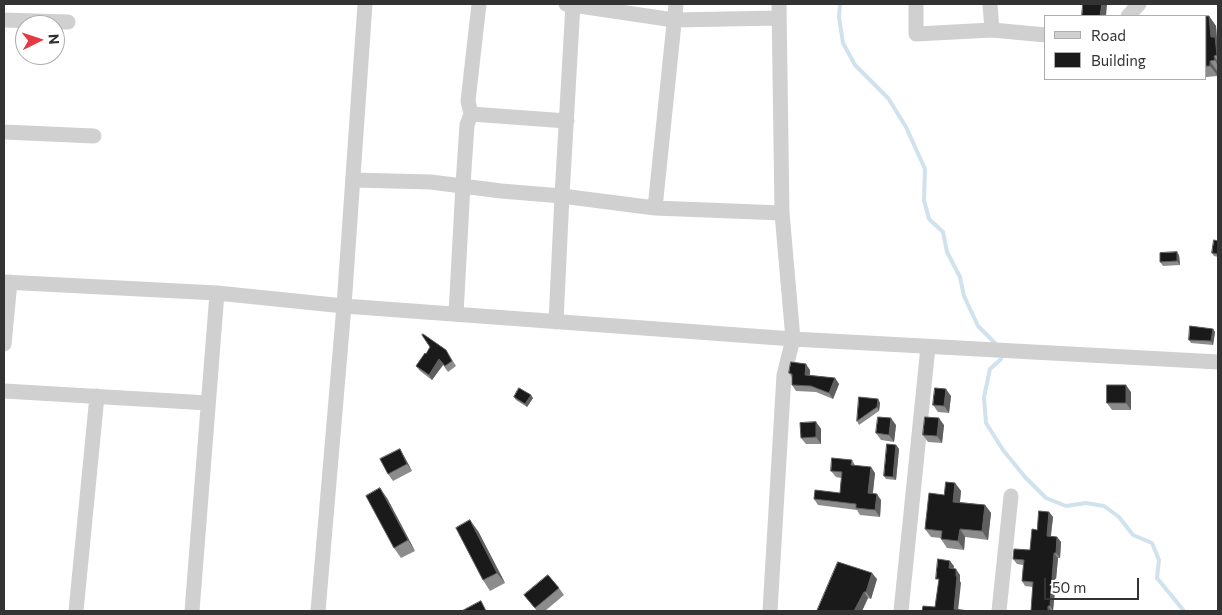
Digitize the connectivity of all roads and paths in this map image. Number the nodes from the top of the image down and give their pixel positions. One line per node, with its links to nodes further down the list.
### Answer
1 (365, 4): 20 (street)
2 (479, 4): 16 (street)
3 (566, 4): 4 (street)
4 (573, 4): 12 (street); 17 (street)
5 (676, 4): 12 (street)
6 (916, 4): 14 (street)
7 (990, 4): 14 (street)
8 (1139, 4): 10 (street)
9 (779, 11): 12 (street); 24 (street)
10 (1129, 15)
11 (4, 20): 13 (street)
12 (674, 20): 23 (street)
13 (68, 22)
14 (992, 30): 15 (street)
15 (1044, 35)
16 (471, 114): 17 (street); 21 (street)
17 (567, 121): 22 (street)
18 (4, 132): 19 (street)
19 (94, 136)
20 (353, 180): 21 (street); 27 (street)
21 (463, 185): 22 (street); 28 (street)
22 (562, 196): 23 (street); 29 (street)
23 (655, 208): 24 (street)
24 (782, 213): 30 (street)
25 (7, 282): 26 (street); 31 (street)
26 (217, 293): 27 (street); 36 (street)
27 (344, 306): 28 (street); 40 (street)
28 (456, 314): 29 (street)
29 (556, 322): 30 (street)
30 (792, 339): 32 (street); 41 (street)
31 (4, 344)
32 (928, 346): 33 (street); 42 (street)
33 (1218, 362)
34 (4, 391): 35 (street)
35 (97, 396): 36 (street); 38 (street)
36 (208, 403): 39 (street)
37 (1010, 496): 43 (street)
38 (76, 611)
39 (192, 611)
40 (318, 611)
41 (770, 611)
42 (901, 611)
43 (999, 611)

